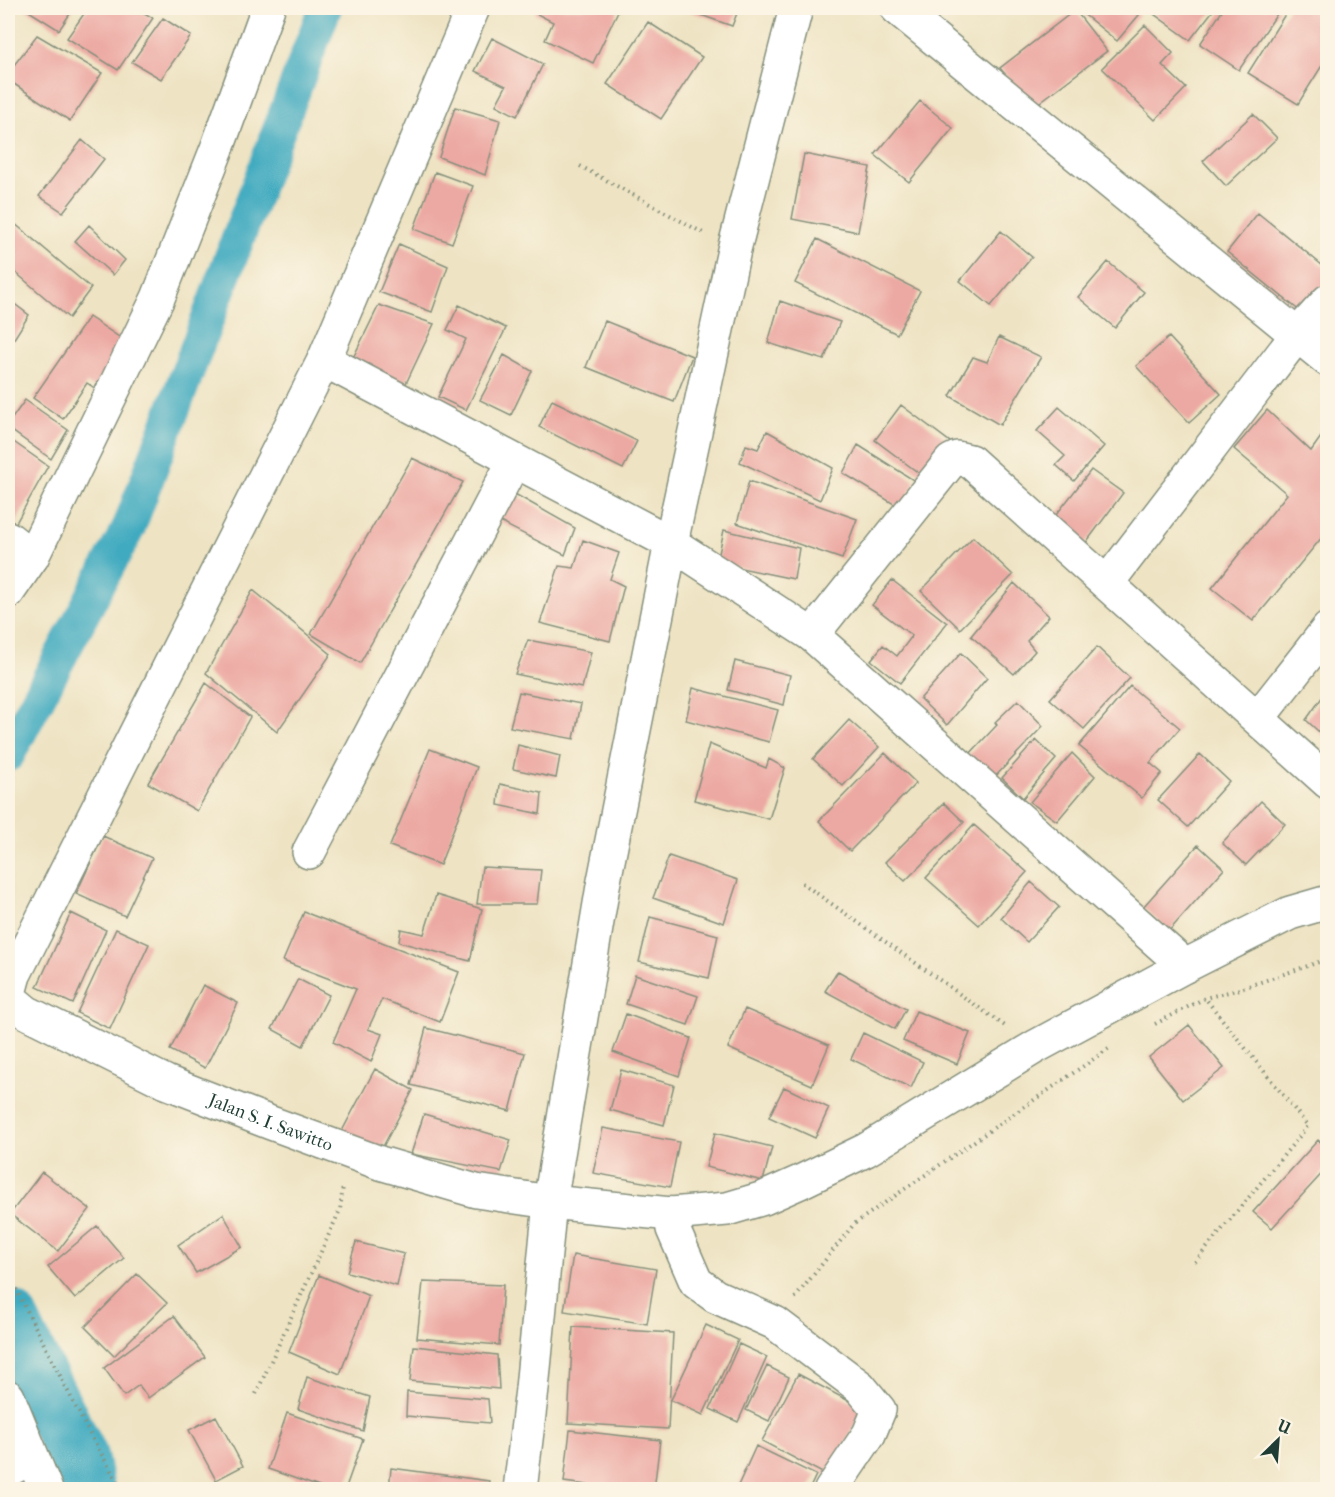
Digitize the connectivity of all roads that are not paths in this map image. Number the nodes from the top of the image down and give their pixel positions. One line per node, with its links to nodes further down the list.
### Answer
1 (268, 8): 11 (street)
2 (473, 8): 7 (street)
3 (796, 8): 10 (street)
4 (897, 8): 6 (street)
5 (1328, 301): 6 (street)
6 (1297, 335): 8 (street); 12 (street)
7 (324, 360): 9 (street); 21 (street)
8 (1328, 360)
9 (514, 461): 10 (street); 18 (street)
10 (671, 543): 15 (street); 22 (street)
11 (20, 547): 13 (street)
12 (1107, 583): 15 (street); 16 (street)
13 (8, 592)
14 (1328, 629): 16 (street)
15 (812, 635): 20 (street)
16 (1258, 718): 17 (street)
17 (1328, 782)
18 (309, 852)
19 (1328, 902): 20 (street, Jalan S. I. Sawitto)
20 (1185, 966): 23 (street, Jalan S. I. Sawitto)
21 (8, 997): 22 (street, Jalan S. I. Sawitto)
22 (550, 1202): 23 (street, Jalan S. I. Sawitto); 27 (street)
23 (676, 1232): 28 (street)
24 (8, 1397): 25 (street)
25 (20, 1463): 26 (street)
26 (46, 1490)
27 (520, 1490)
28 (831, 1490)

